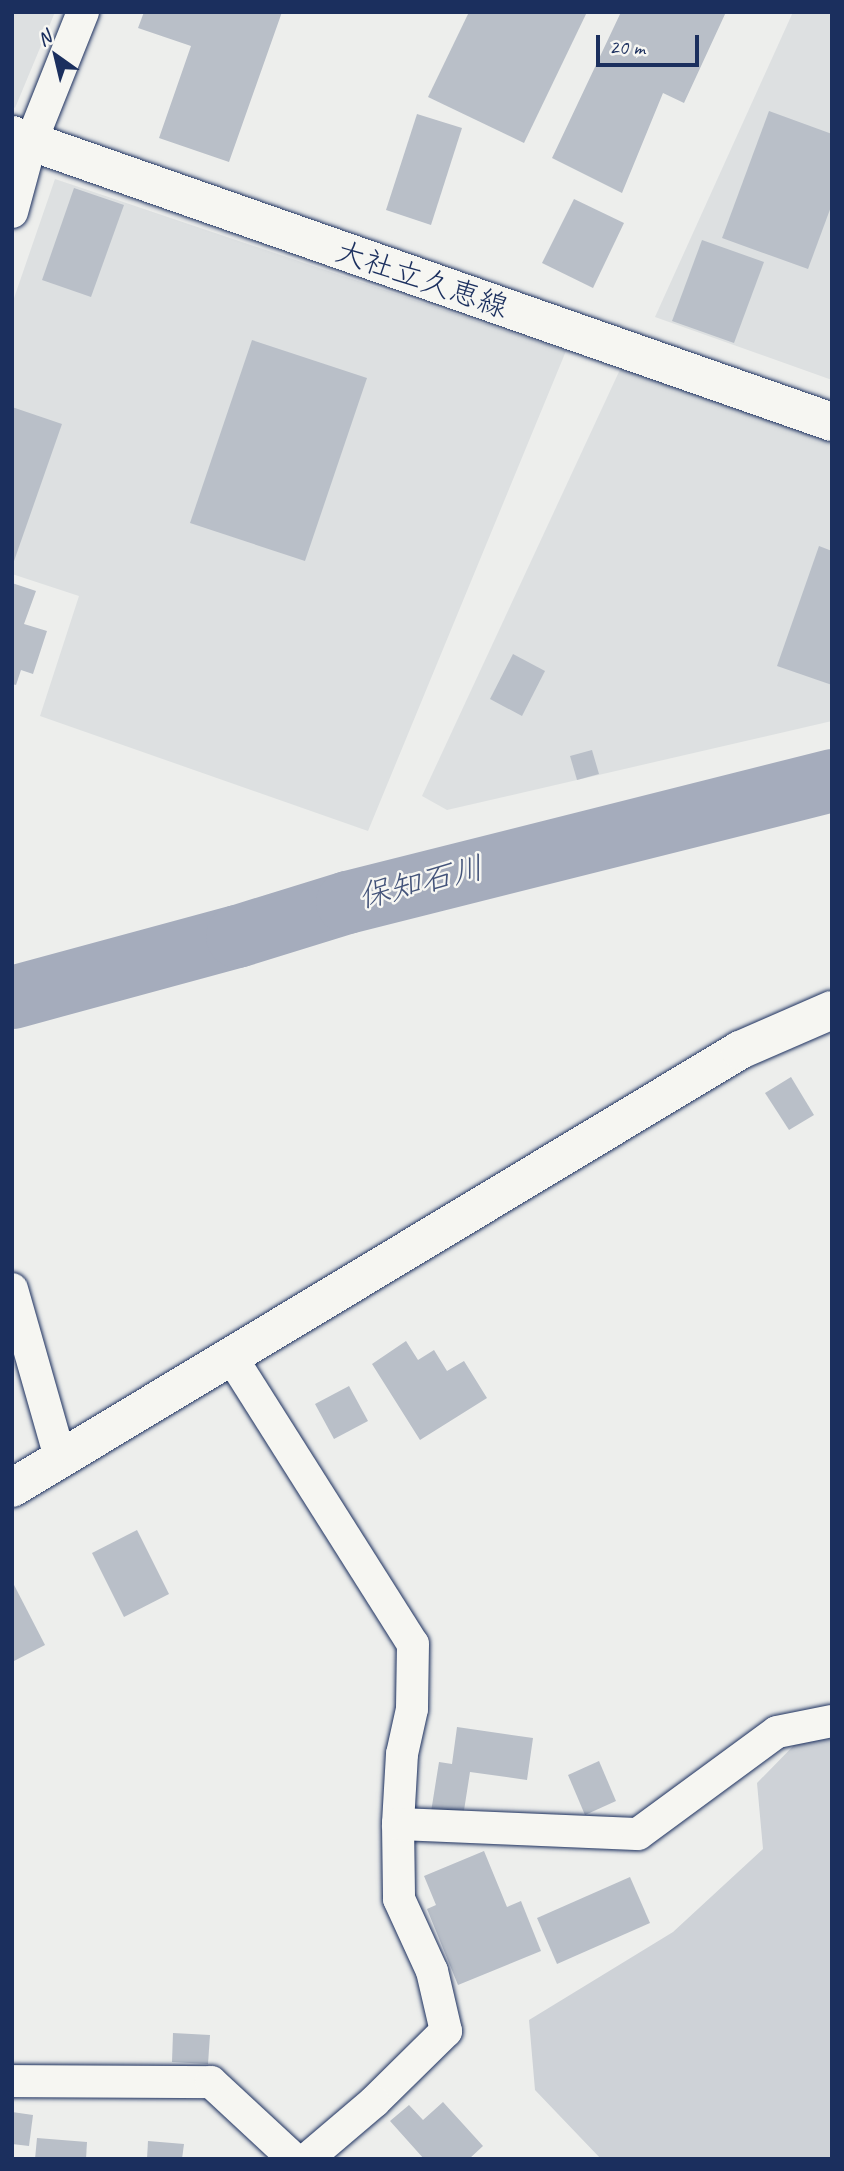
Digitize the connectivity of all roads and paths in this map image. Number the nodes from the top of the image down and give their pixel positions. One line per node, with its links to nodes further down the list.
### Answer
1 (83, 12): 2 (street)
2 (22, 138): 3 (street); 4 (street, 大社立久恵線)
3 (12, 212)
4 (832, 422)
5 (832, 1010): 7 (street)
6 (12, 1289): 8 (street)
7 (232, 1358): 8 (street); 11 (street)
8 (60, 1458): 9 (street)
9 (12, 1488)
10 (832, 1721): 11 (street)
11 (398, 1824): 14 (street)
12 (12, 2081): 13 (street)
13 (294, 2159)
14 (307, 2159)

